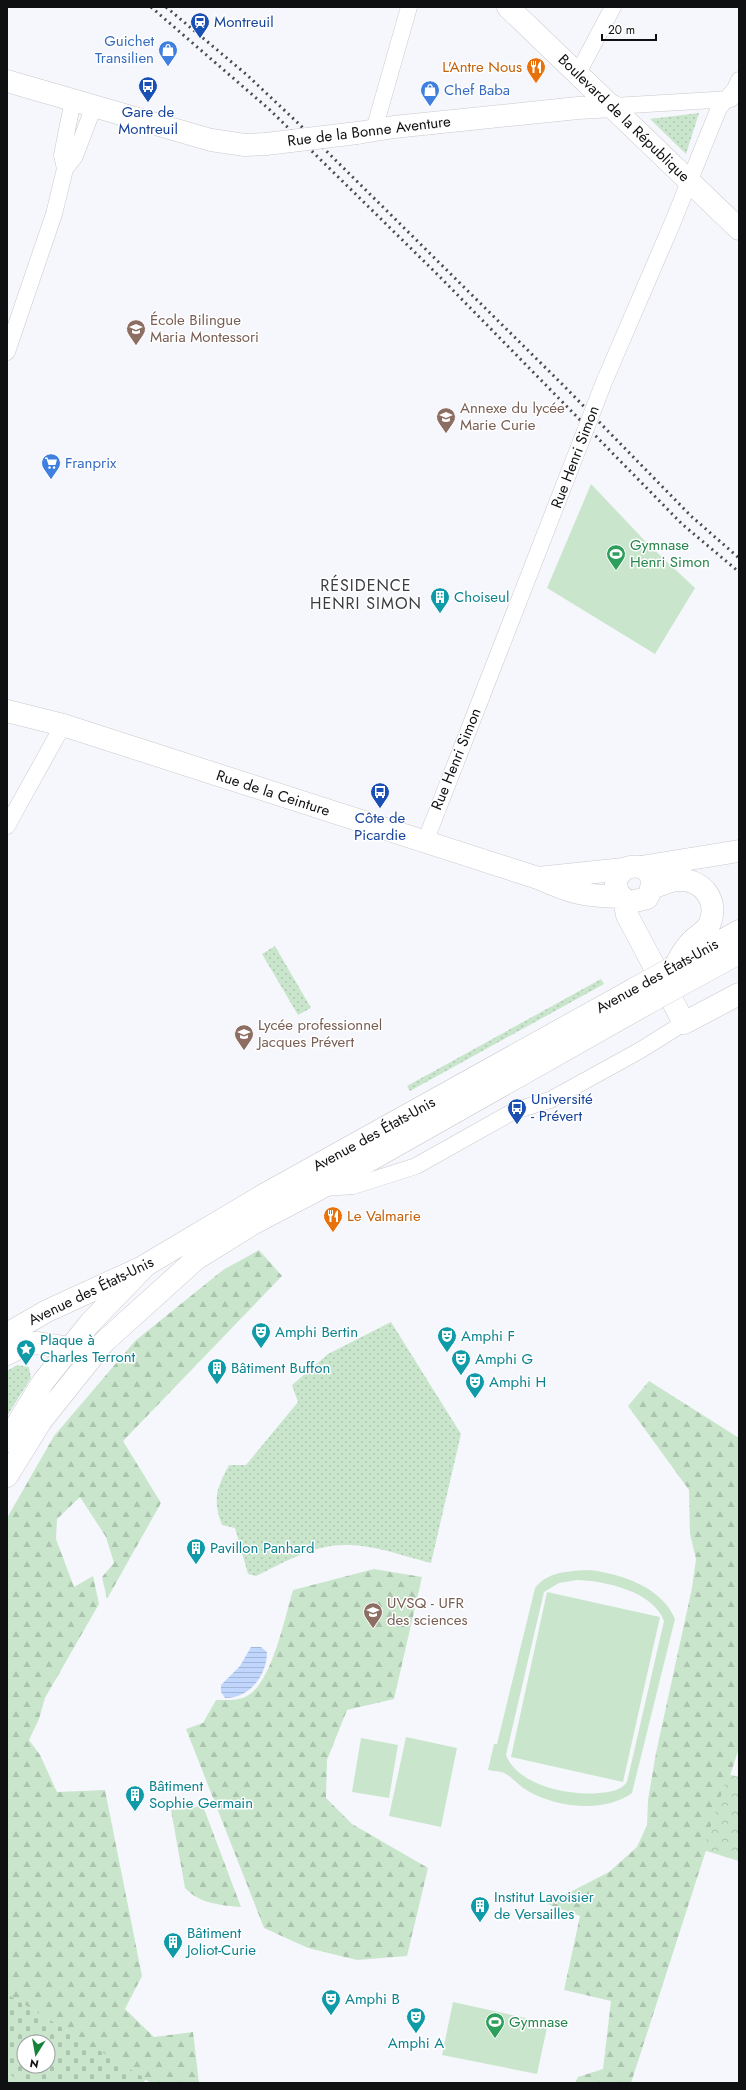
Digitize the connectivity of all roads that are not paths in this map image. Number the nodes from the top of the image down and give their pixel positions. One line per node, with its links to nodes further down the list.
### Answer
1 (409, 7): 11 (street)
2 (508, 7): 4 (main road, Boulevard de la République)
3 (613, 7): 4 (street)
4 (578, 73): 10 (main road, Boulevard de la République)
5 (739, 80): 7 (street, Rue Henri Simon)
6 (7, 81): 8 (main road, Rue de la Bonne Aventure)
7 (732, 99): 10 (street, Rue de la Bonne Aventure); 13 (street, Rue Henri Simon)
8 (73, 100): 9 (main road, Rue de la Bonne Aventure); 12 (street)
9 (94, 106): 11 (main road, Rue de la Bonne Aventure, bridge); 12 (street)
10 (612, 106): 11 (main road, Rue de la Bonne Aventure); 13 (main road, Boulevard de la République)
11 (365, 132)
12 (65, 169): 15 (street)
13 (689, 182): 14 (main road, Boulevard de la République); 19 (street, Rue Henri Simon, bridge)
14 (739, 229)
15 (7, 352)
16 (7, 711): 17 (main road, Rue de la Ceinture)
17 (63, 725): 18 (street); 19 (main road, Rue de la Ceinture)
18 (7, 826)
19 (425, 842): 22 (main road, Rue de la Ceinture)
20 (739, 851): 21 (main road, Rue de la Ceinture)
21 (632, 868): 22 (main road, Rue de la Ceinture); 23 (main road); 24 (main road)
22 (538, 878): 24 (main road, Rue de la Ceinture)
23 (650, 893): 24 (main road, Rue de la Ceinture); 26 (main road); 28 (main road, Rue de la Ceinture)
24 (622, 898): 26 (main road)
25 (739, 930): 28 (main road, Avenue des États-Unis)
26 (644, 946): 31 (main road)
27 (739, 953): 28 (main road, Avenue des États-Unis)
28 (679, 975): 30 (main road, Avenue des États-Unis, bridge)
29 (739, 994): 31 (main road, Avenue des États-Unis)
30 (641, 996): 32 (main road, Avenue des États-Unis); 33 (main road, Avenue des États-Unis)
31 (684, 1023): 32 (street, Avenue des États-Unis)
32 (319, 1189): 35 (main road, Avenue des États-Unis)
33 (146, 1265): 34 (main road, Avenue des États-Unis); 36 (main road)
34 (7, 1334)
35 (104, 1342): 36 (main road, Avenue des États-Unis); 39 (main road)
36 (70, 1348): 37 (main road, Avenue des États-Unis); 38 (main road)
37 (7, 1354)
38 (7, 1441)
39 (7, 1476)

